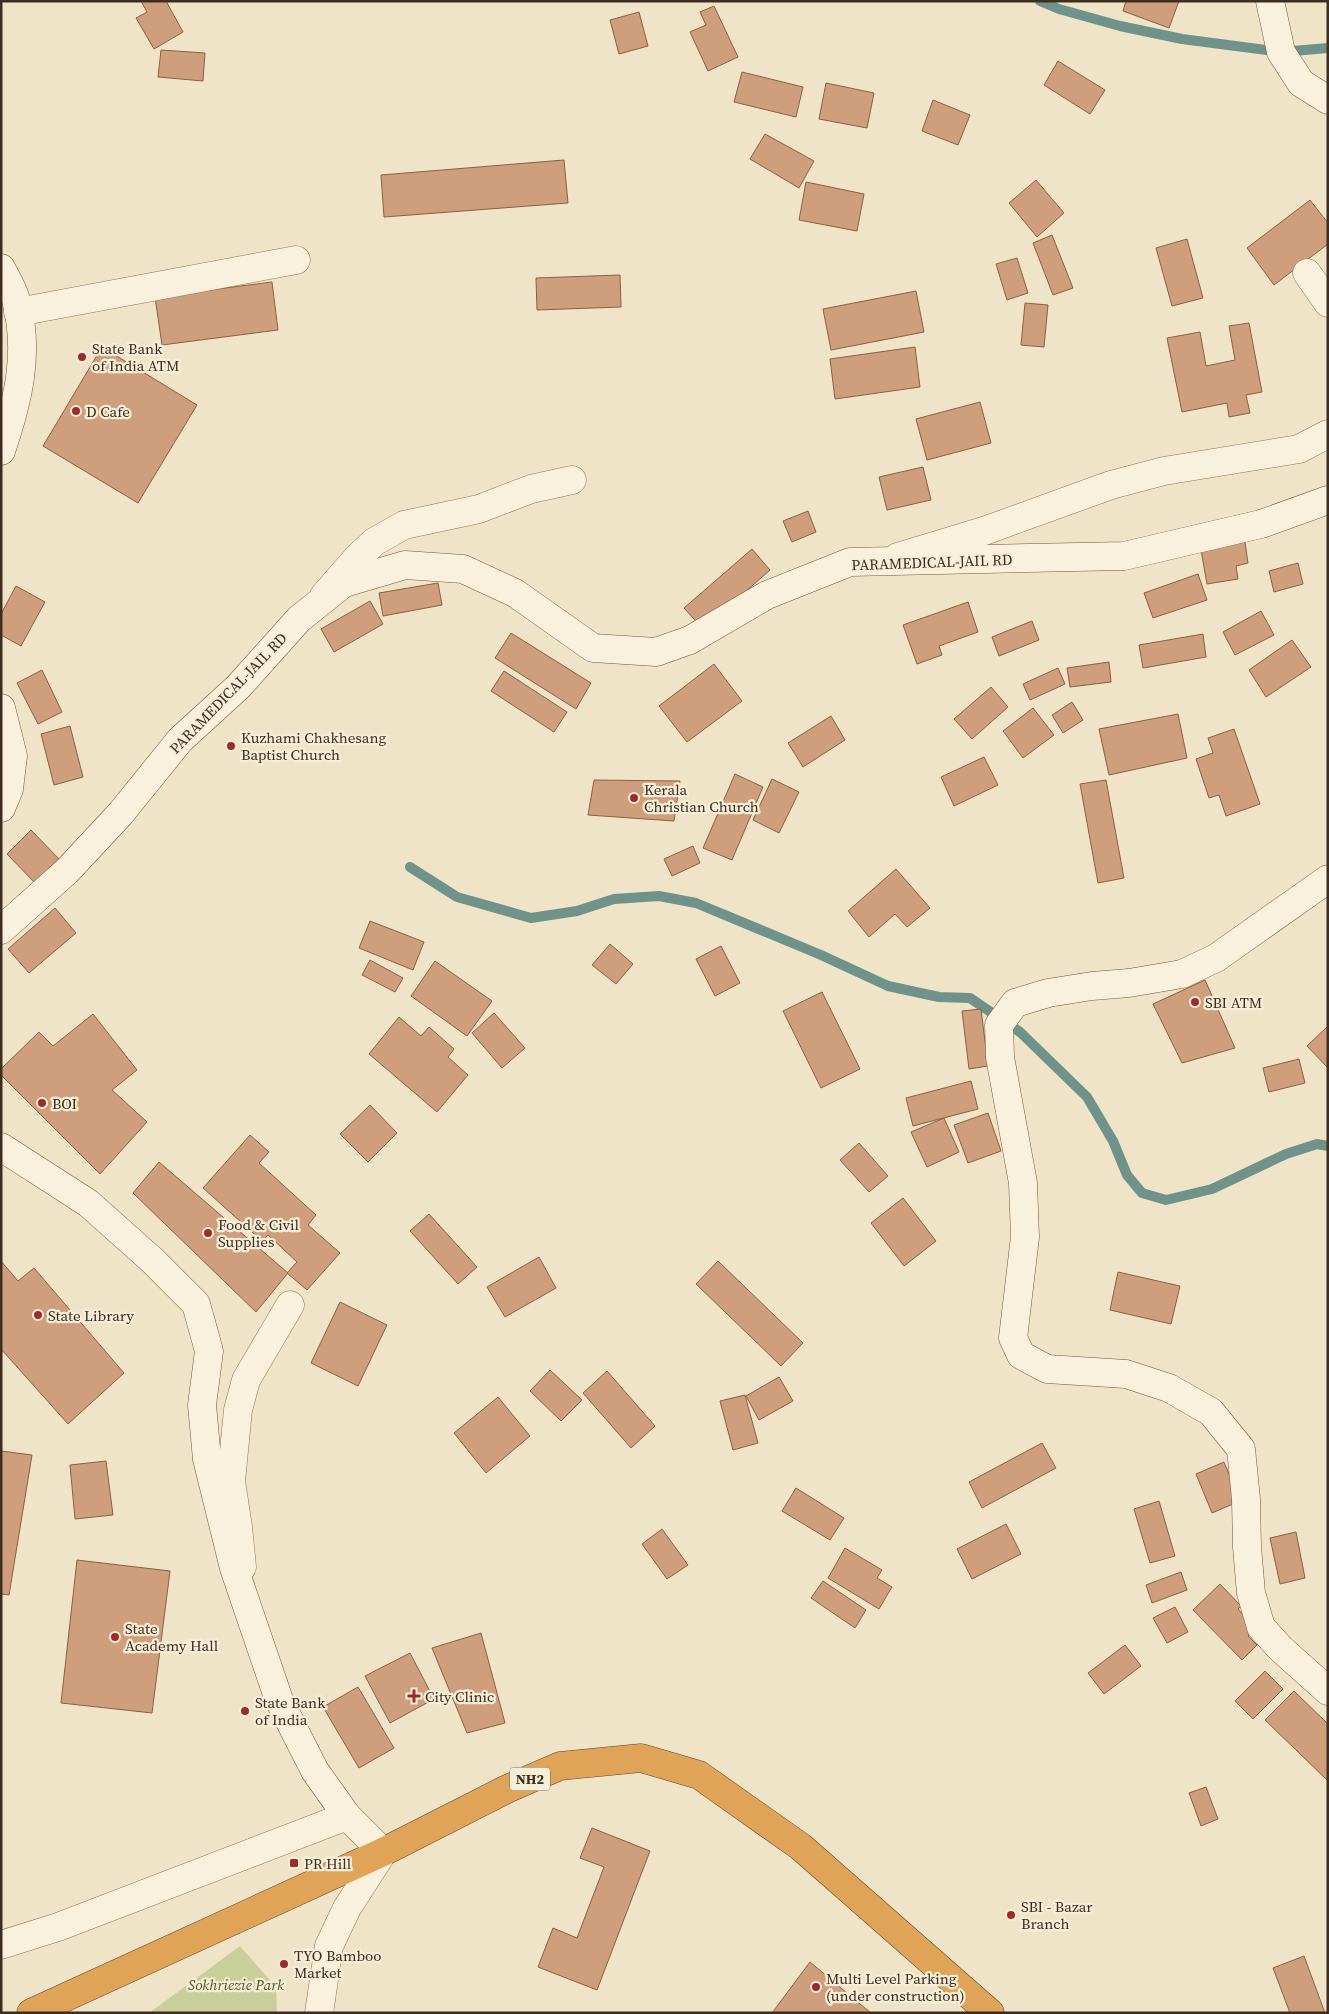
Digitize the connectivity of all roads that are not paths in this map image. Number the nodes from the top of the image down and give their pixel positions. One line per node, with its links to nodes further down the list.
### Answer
1 (1270, 1): 2 (street)
2 (1328, 100)
3 (296, 260): 7 (street)
4 (1, 268): 7 (street)
5 (1307, 273): 6 (street)
6 (1328, 303)
7 (18, 312): 9 (street)
8 (1328, 434): 12 (street)
9 (1, 451)
10 (572, 480): 13 (street)
11 (1328, 500): 12 (street, PARAMEDICAL-JAIL RD)
12 (885, 561): 13 (street, PARAMEDICAL-JAIL RD)
13 (318, 604): 17 (street, PARAMEDICAL-JAIL RD)
14 (1, 708): 15 (street)
15 (1, 808)
16 (1328, 879): 21 (street)
17 (1, 930)
18 (1, 1147): 20 (street)
19 (290, 1304): 20 (street)
20 (245, 1600): 22 (street)
21 (1328, 1691)
22 (347, 1816): 23 (street); 24 (street)
23 (384, 1852): 25 (highway, NH2); 26 (street); 27 (highway, NH2)
24 (1, 1945)
25 (31, 2013)
26 (319, 2013)
27 (990, 2013)

